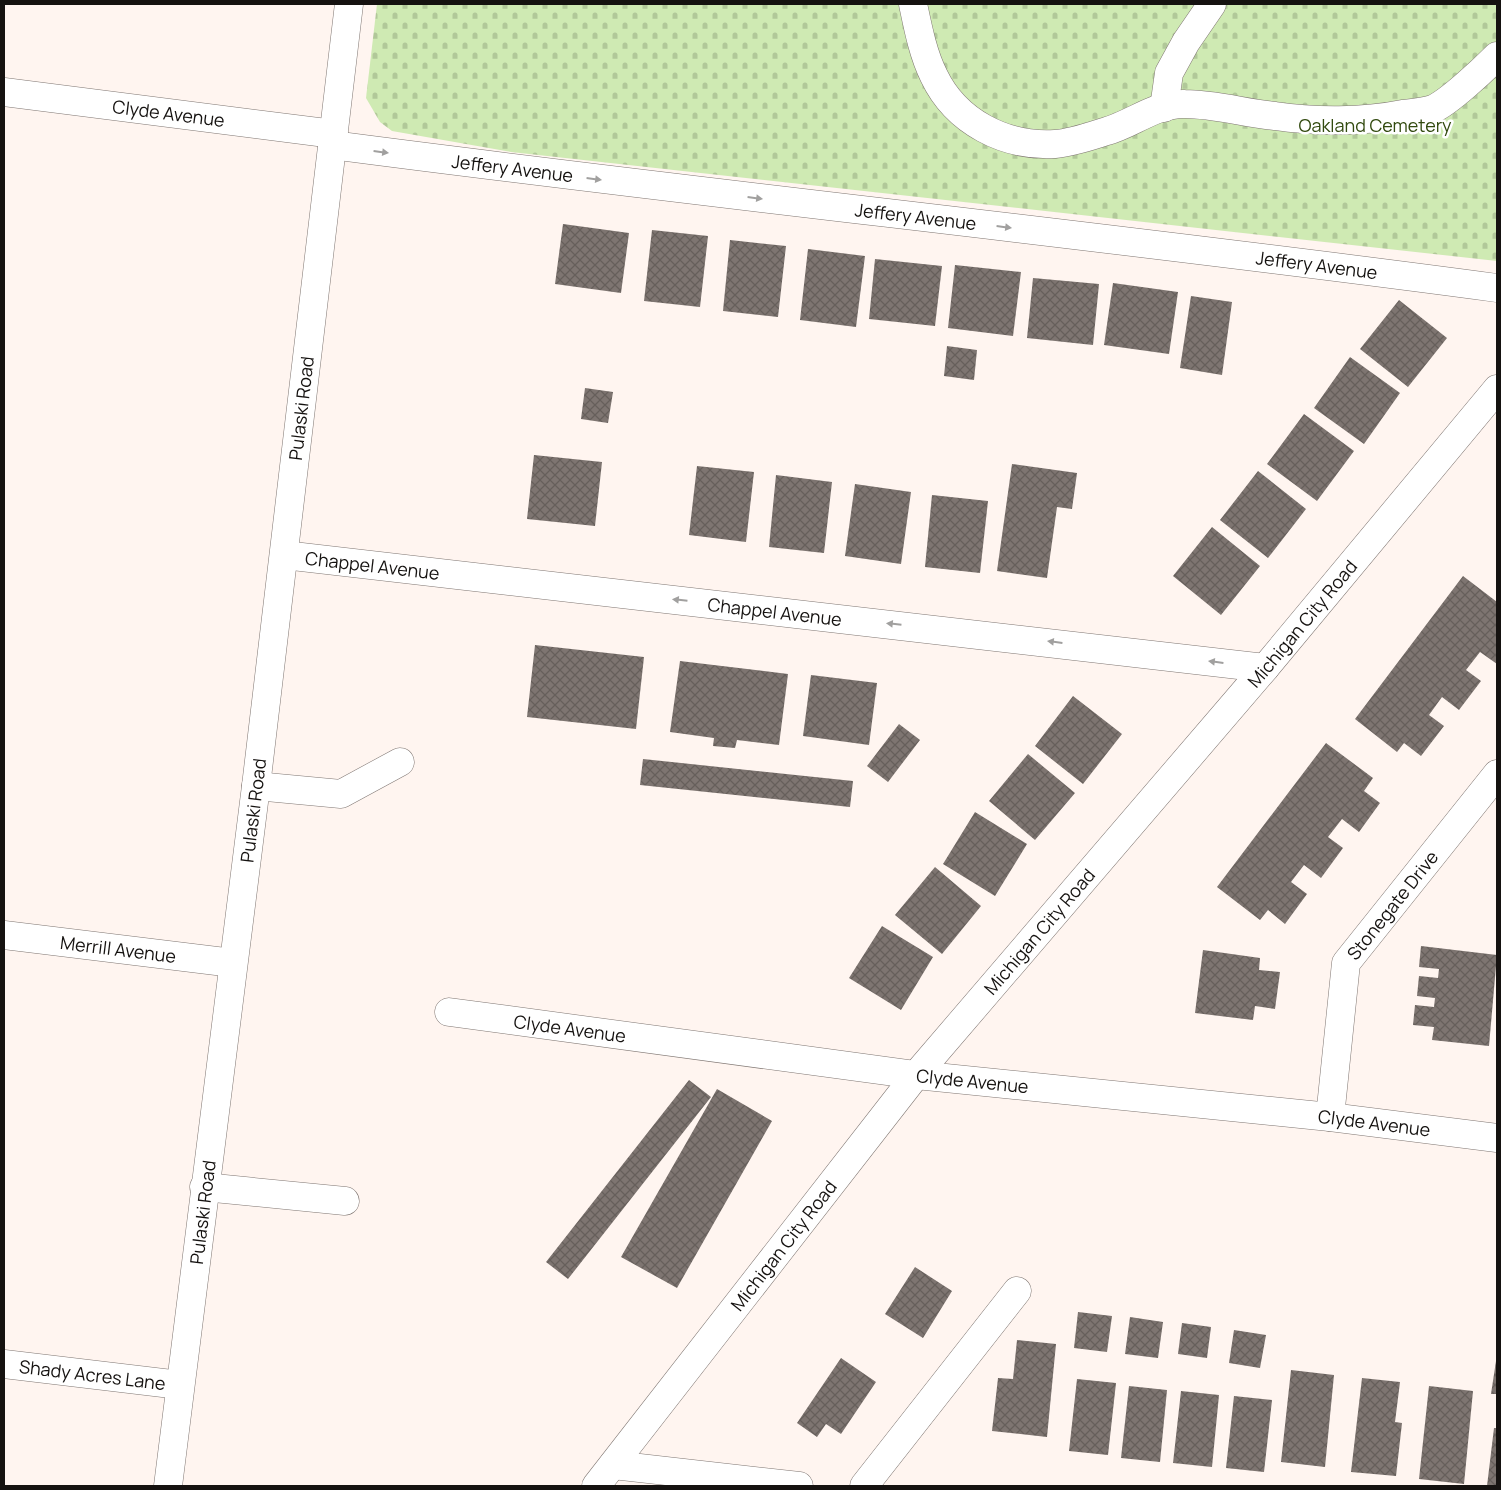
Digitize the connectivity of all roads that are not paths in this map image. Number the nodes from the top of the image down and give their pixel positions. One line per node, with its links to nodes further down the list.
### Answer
1 (349, 4): 7 (street, Pulaski Road)
2 (913, 4): 6 (street)
3 (1212, 4): 6 (street)
4 (1497, 56): 6 (street)
5 (4, 92): 7 (street, Clyde Avenue)
6 (1164, 108)
7 (333, 140): 8 (street, Jeffery Avenue, one-way to 8); 10 (street, Pulaski Road)
8 (1497, 288)
9 (1497, 389): 11 (street, Michigan City Road)
10 (284, 555): 11 (street, Chappel Avenue, one-way to 10); 14 (street, Pulaski Road)
11 (1265, 668): 18 (street, Michigan City Road)
12 (400, 762): 14 (street)
13 (1497, 774): 19 (street, Stonegate Drive)
14 (256, 786): 16 (street, Pulaski Road)
15 (4, 934): 16 (street, Merrill Avenue)
16 (234, 963): 21 (street, Pulaski Road)
17 (449, 1012): 18 (street, Clyde Avenue)
18 (916, 1075): 19 (street, Clyde Avenue); 26 (street, Michigan City Road)
19 (1330, 1117): 20 (street, Clyde Avenue)
20 (1497, 1138)
21 (204, 1187): 22 (street); 25 (street, Pulaski Road)
22 (345, 1201)
23 (1017, 1291): 30 (street)
24 (4, 1364): 25 (street, Shady Acres Lane)
25 (180, 1385): 27 (street, Pulaski Road)
26 (613, 1465): 28 (street, Michigan City Road); 29 (street)
27 (168, 1486)
28 (596, 1486)
29 (799, 1486)
30 (864, 1486)

